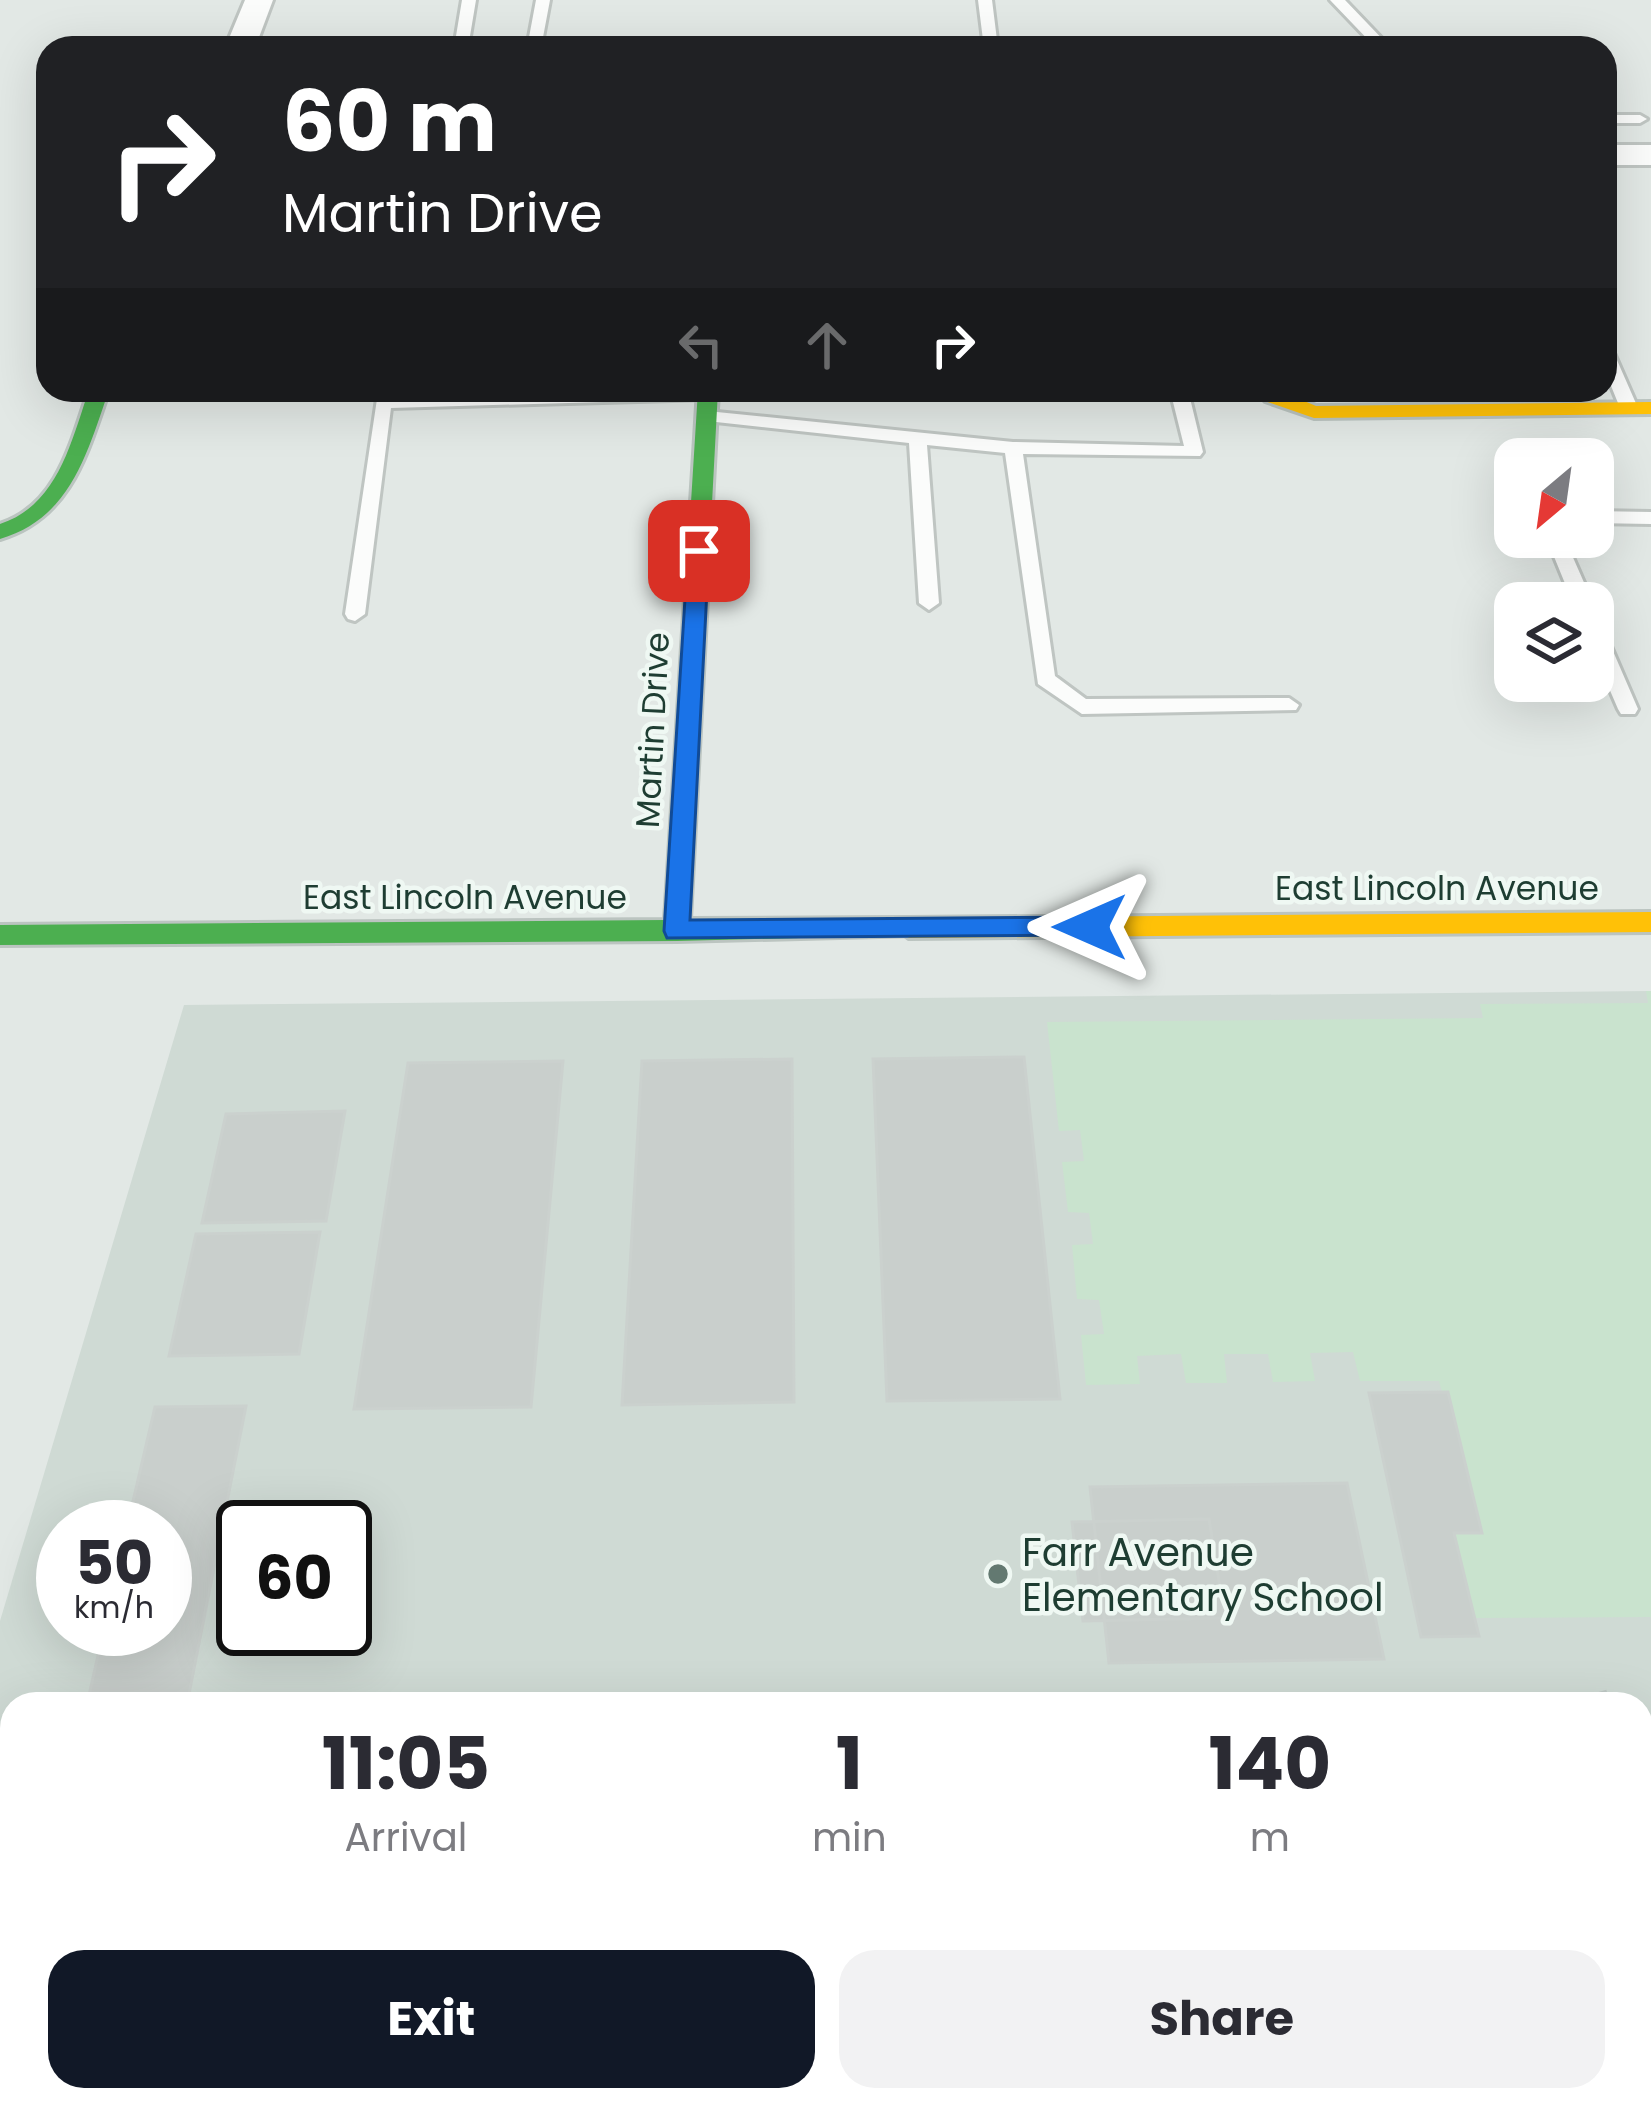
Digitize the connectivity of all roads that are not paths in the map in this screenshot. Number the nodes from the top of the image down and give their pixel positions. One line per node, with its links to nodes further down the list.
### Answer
1 (260, 0): 6 (street)
2 (469, 0): 7 (lane)
3 (543, 0): 8 (lane)
4 (985, 0): 9 (lane)
5 (1337, 0): 10 (lane)
6 (245, 36)
7 (463, 36)
8 (536, 36)
9 (990, 36)
10 (1372, 36)
11 (1617, 119): 12 (lane)
12 (1640, 119)
13 (1617, 154): 14 (street)
14 (1651, 155)
15 (1617, 371): 22 (lane)
16 (94, 402): 27 (main road)
17 (404, 402): 29 (lane)
18 (707, 402): 34 (main road, Martin Drive)
19 (718, 402): 23 (lane)
20 (1182, 402): 24 (lane)
21 (1286, 402): 22 (main road)
22 (1640, 408)
23 (918, 438): 24 (lane); 28 (lane)
24 (1013, 448): 31 (lane)
25 (1614, 517): 26 (lane)
26 (1651, 518)
27 (0, 532)
28 (929, 603)
29 (355, 614)
30 (1614, 677): 32 (lane)
31 (1289, 706)
32 (1628, 709)
33 (1651, 922): 34 (main road, East Lincoln Avenue)
34 (676, 931): 35 (main road, East Lincoln Avenue)
35 (0, 935)

